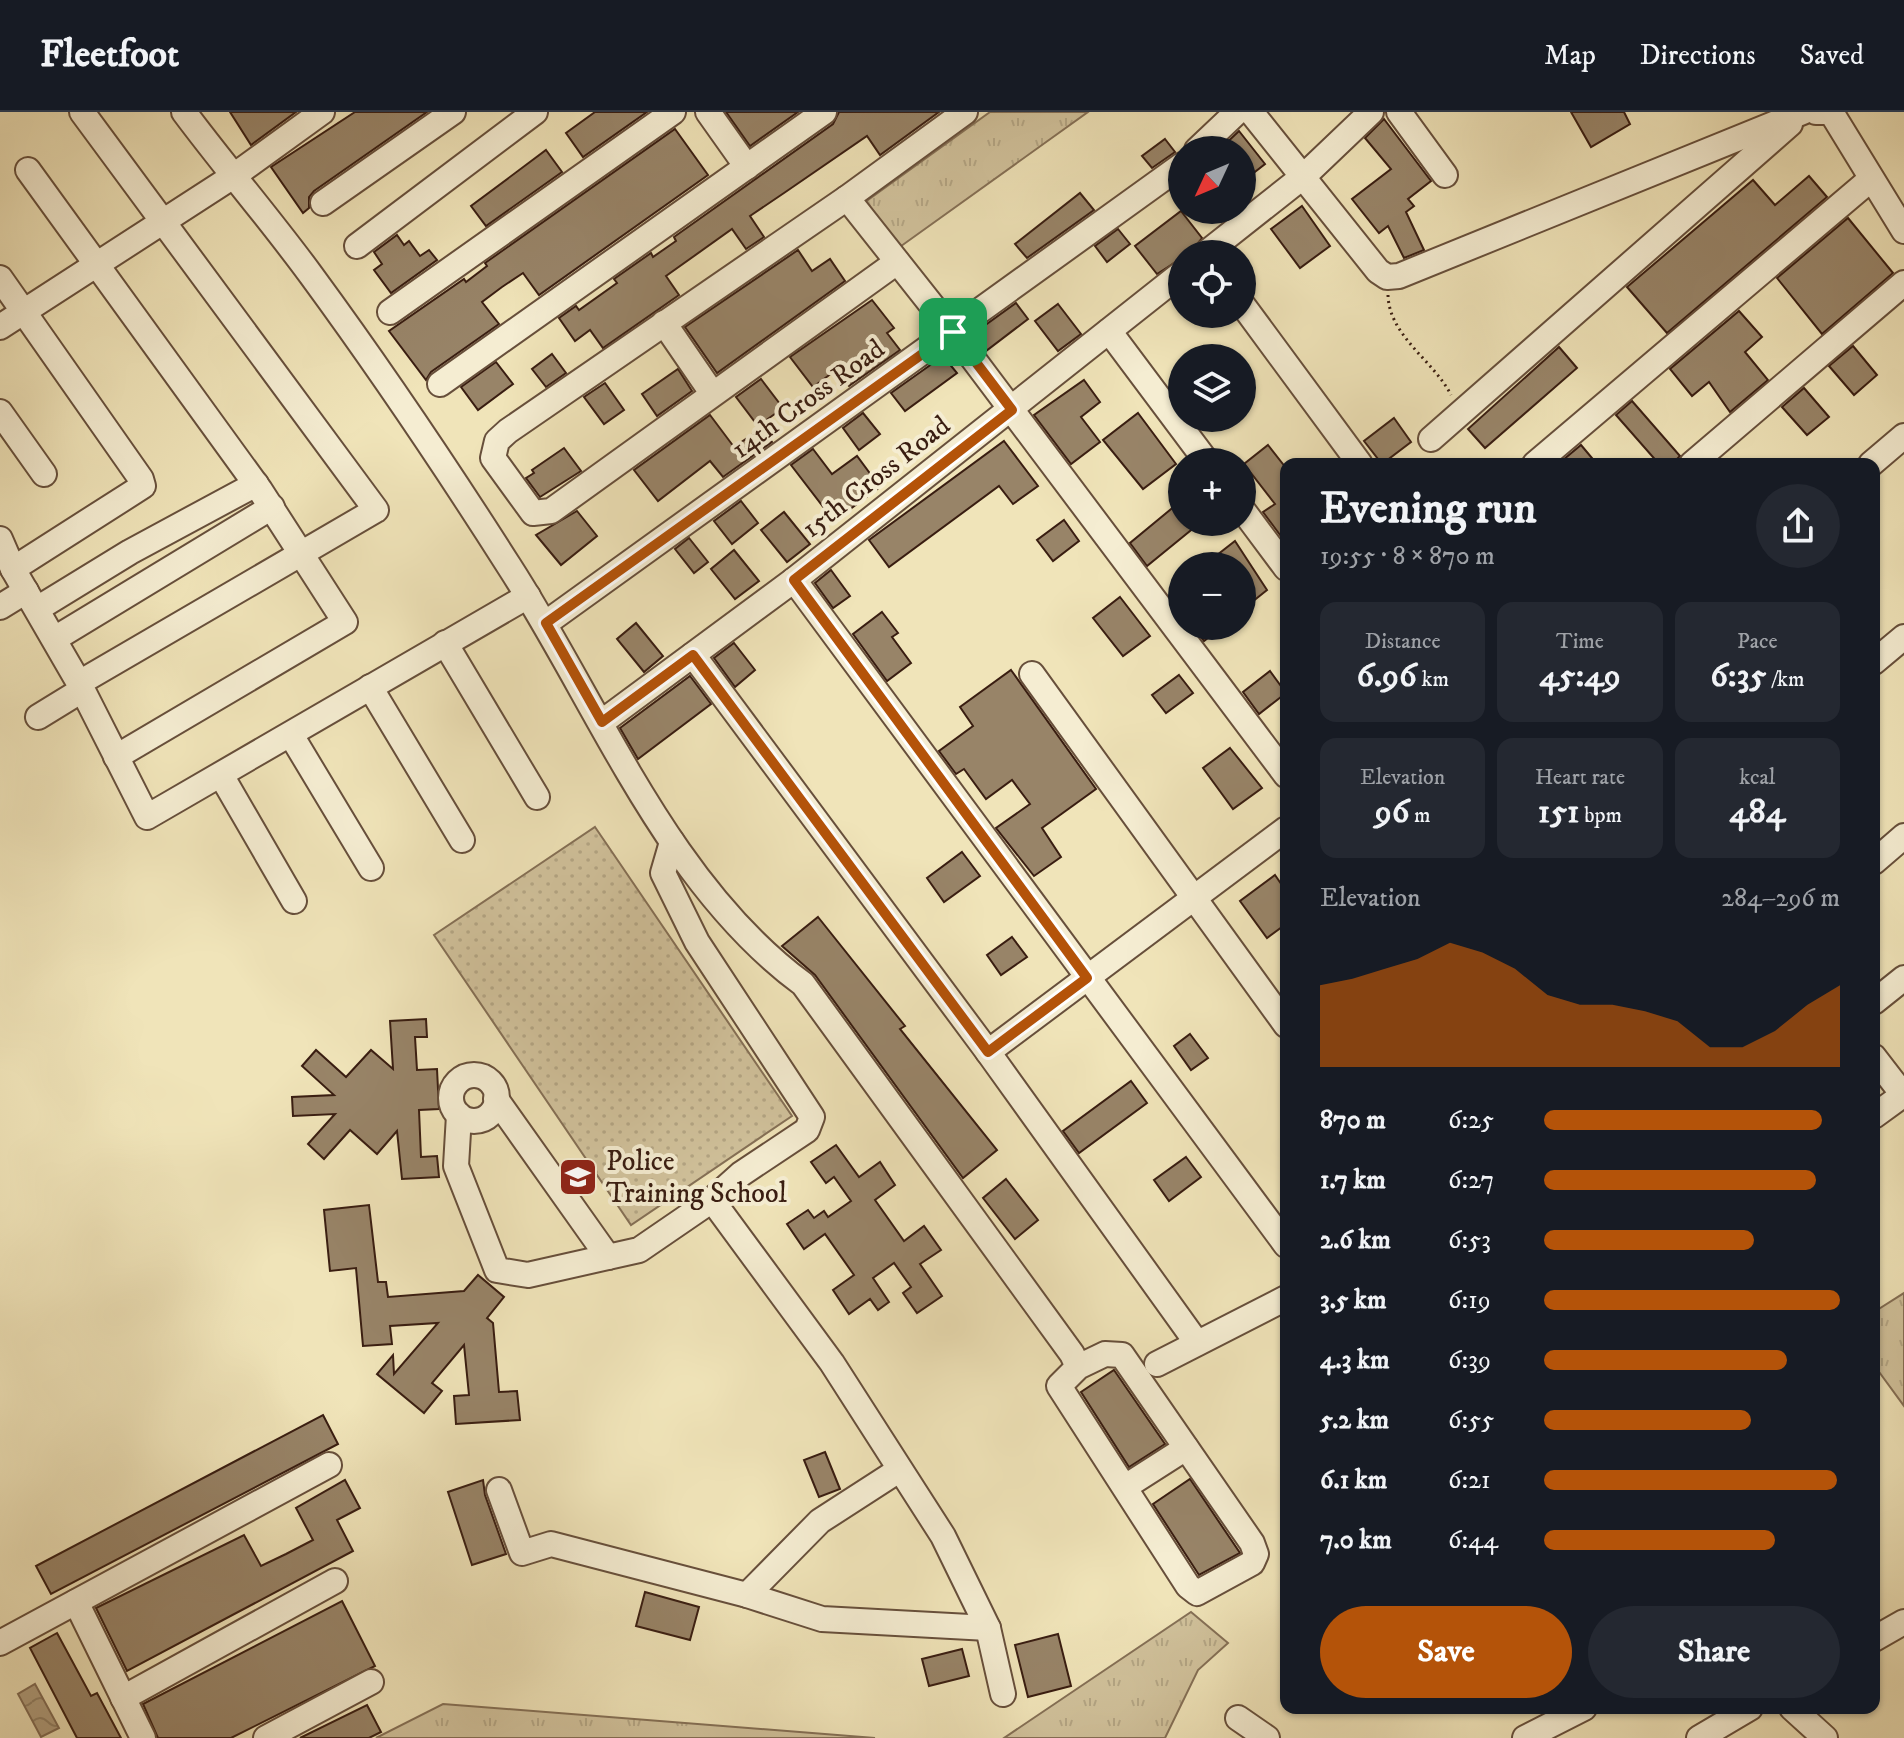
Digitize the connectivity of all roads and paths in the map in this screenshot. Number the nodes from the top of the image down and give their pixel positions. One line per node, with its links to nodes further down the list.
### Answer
1 (82, 112): 26 (street)
2 (184, 112): 19 (street)
3 (322, 112): 19 (street)
4 (453, 112): 25 (street)
5 (535, 112): 29 (street)
6 (673, 112): 37 (street)
7 (708, 112): 17 (street)
8 (824, 112): 17 (street)
9 (965, 112): 24 (street)
10 (1237, 112): 16 (street)
11 (1251, 112): 21 (street)
12 (1371, 112): 21 (street)
13 (1399, 112): 22 (street)
14 (1803, 112): 32 (street); 47 (street)
15 (1816, 112): 23 (street)
16 (1212, 136)
17 (747, 167): 43 (street)
18 (28, 170): 31 (street)
19 (235, 175): 26 (street); 64 (street)
20 (1168, 175): 42 (street, 14th Cross Road)
21 (1305, 175): 28 (street); 32 (street)
22 (1445, 175)
23 (1871, 179): 27 (street); 52 (street)
24 (847, 198): 30 (street); 38 (street)
25 (323, 203)
26 (165, 220): 31 (street); 60 (street)
27 (1904, 231)
28 (1224, 240)
29 (357, 246)
30 (897, 262): 42 (street); 44 (street)
31 (96, 265): 36 (street); 56 (street)
32 (1399, 276): 47 (path)
33 (0, 278): 36 (street)
34 (1904, 283): 53 (street)
35 (1168, 284): 41 (street, 15th Cross Road)
36 (23, 312): 40 (street); 62 (street)
37 (390, 312)
38 (664, 323): 44 (street); 44 (street)
39 (1256, 323): 51 (street)
40 (0, 327)
41 (1109, 331): 45 (street, 15th Cross Road); 50 (street)
42 (953, 332): 45 (street); 67 (street, 14th Cross Road)
43 (440, 384)
44 (712, 393)
45 (1012, 410): 63 (street, 15th Cross Road); 80 (street)
46 (0, 412): 55 (street)
47 (1460, 414): 49 (street)
48 (1904, 436): 54 (street)
49 (1431, 439)
50 (1197, 448)
51 (1356, 458)
52 (1542, 458)
53 (1699, 458)
54 (1878, 458)
55 (44, 474)
56 (256, 484): 57 (street); 65 (street)
57 (272, 507): 60 (street); 69 (street)
58 (1256, 528): 61 (street)
59 (0, 539): 62 (street)
60 (303, 553): 74 (street); 79 (street)
61 (1280, 560)
62 (13, 569): 65 (street)
63 (794, 580): 71 (street, 15th Cross Road); 91 (street)
64 (528, 596): 67 (street); 70 (street)
65 (32, 600): 66 (street); 69 (street)
66 (0, 607)
67 (546, 623): 77 (street)
68 (1904, 637): 72 (street)
69 (56, 638): 74 (street)
70 (445, 643): 75 (street); 82 (street)
71 (693, 655): 77 (street, 15th Cross Road); 95 (street)
72 (1880, 657)
73 (1032, 674): 89 (street)
74 (80, 687): 76 (street); 79 (street)
75 (370, 687): 78 (street); 85 (street)
76 (38, 717)
77 (602, 722): 86 (street)
78 (291, 735): 81 (street); 88 (street)
79 (116, 757): 81 (street)
80 (1280, 767)
81 (221, 775): 90 (street)
82 (537, 797)
83 (1280, 834): 89 (street)
84 (1904, 836): 87 (street)
85 (462, 840)
86 (672, 842): 101 (street); 107 (street)
87 (1880, 857)
88 (371, 868)
89 (1194, 899): 91 (street); 94 (street)
90 (294, 901)
91 (1087, 978): 95 (street); 102 (street)
92 (1904, 978): 93 (street)
93 (1880, 997)
94 (1280, 1017)
95 (988, 1052): 105 (street)
96 (1880, 1065): 97 (street)
97 (1904, 1095): 99 (street)
98 (496, 1099): 100 (street); 100 (street); 103 (street)
99 (1880, 1112)
100 (459, 1115): 103 (street)
101 (712, 1200): 103 (street); 110 (street)
102 (1280, 1237)
103 (608, 1257)
104 (1280, 1301): 105 (street)
105 (1197, 1343): 106 (street)
106 (1157, 1364)
107 (1078, 1367): 108 (street); 111 (street)
108 (1186, 1448): 111 (street); 111 (street)
109 (329, 1465): 115 (street)
110 (899, 1470): 114 (street); 117 (street)
111 (1125, 1487)
112 (499, 1490): 114 (street)
113 (335, 1581): 122 (street)
114 (747, 1595): 117 (street)
115 (76, 1602): 119 (street); 122 (street)
116 (1904, 1622): 118 (street)
117 (988, 1628): 121 (street)
118 (1880, 1636)
119 (0, 1643)
120 (371, 1682): 128 (street)
121 (1003, 1694)
122 (123, 1698): 127 (street)
123 (1572, 1714): 130 (street)
124 (1740, 1714): 131 (street)
125 (1799, 1714): 132 (street)
126 (1238, 1718): 129 (street)
127 (143, 1738)
128 (266, 1738)
129 (1267, 1738)
130 (1525, 1738)
131 (1699, 1738)
132 (1825, 1738)

